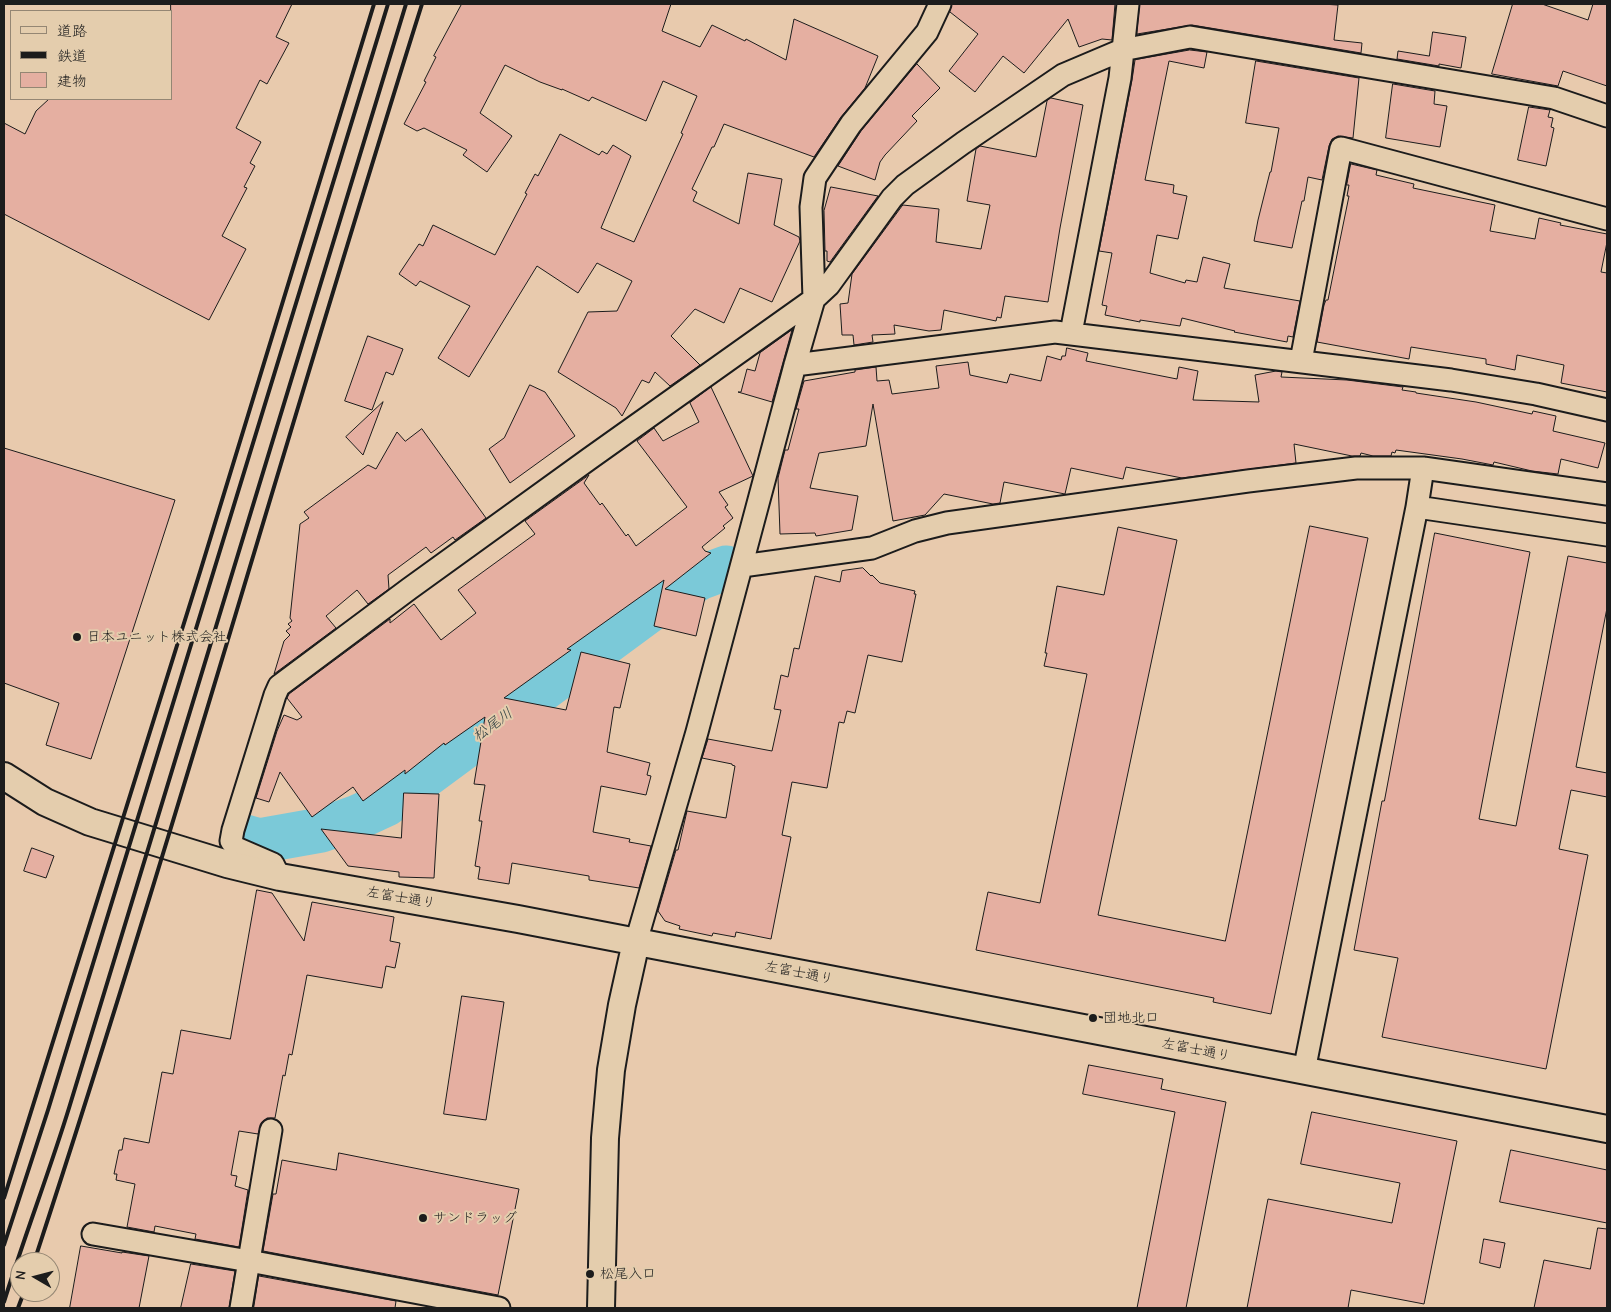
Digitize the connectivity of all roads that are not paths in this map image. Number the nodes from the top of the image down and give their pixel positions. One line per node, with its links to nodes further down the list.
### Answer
1 (940, 4): 6 (street)
2 (1128, 4): 3 (street)
3 (1122, 50): 4 (street); 6 (street); 7 (street)
4 (1607, 116)
5 (1607, 219): 8 (street)
6 (814, 299): 9 (street); 17 (street)
7 (1071, 333): 8 (street); 9 (street)
8 (1301, 361): 10 (street)
9 (795, 364): 15 (street)
10 (1607, 410)
11 (1423, 468): 12 (street); 13 (street); 15 (street)
12 (1607, 494)
13 (1417, 508): 14 (street); 19 (street)
14 (1607, 535)
15 (742, 566): 18 (street)
16 (4, 776): 17 (street, 左富士通り)
17 (280, 877): 18 (street, 左富士通り)
18 (636, 942): 19 (street, 左富士通り); 26 (street)
19 (1304, 1071): 20 (street, 左富士通り)
20 (1607, 1129)
21 (272, 1130): 23 (street)
22 (93, 1234): 23 (street)
23 (249, 1261): 24 (street); 25 (street)
24 (241, 1308)
25 (499, 1308)
26 (601, 1308)

